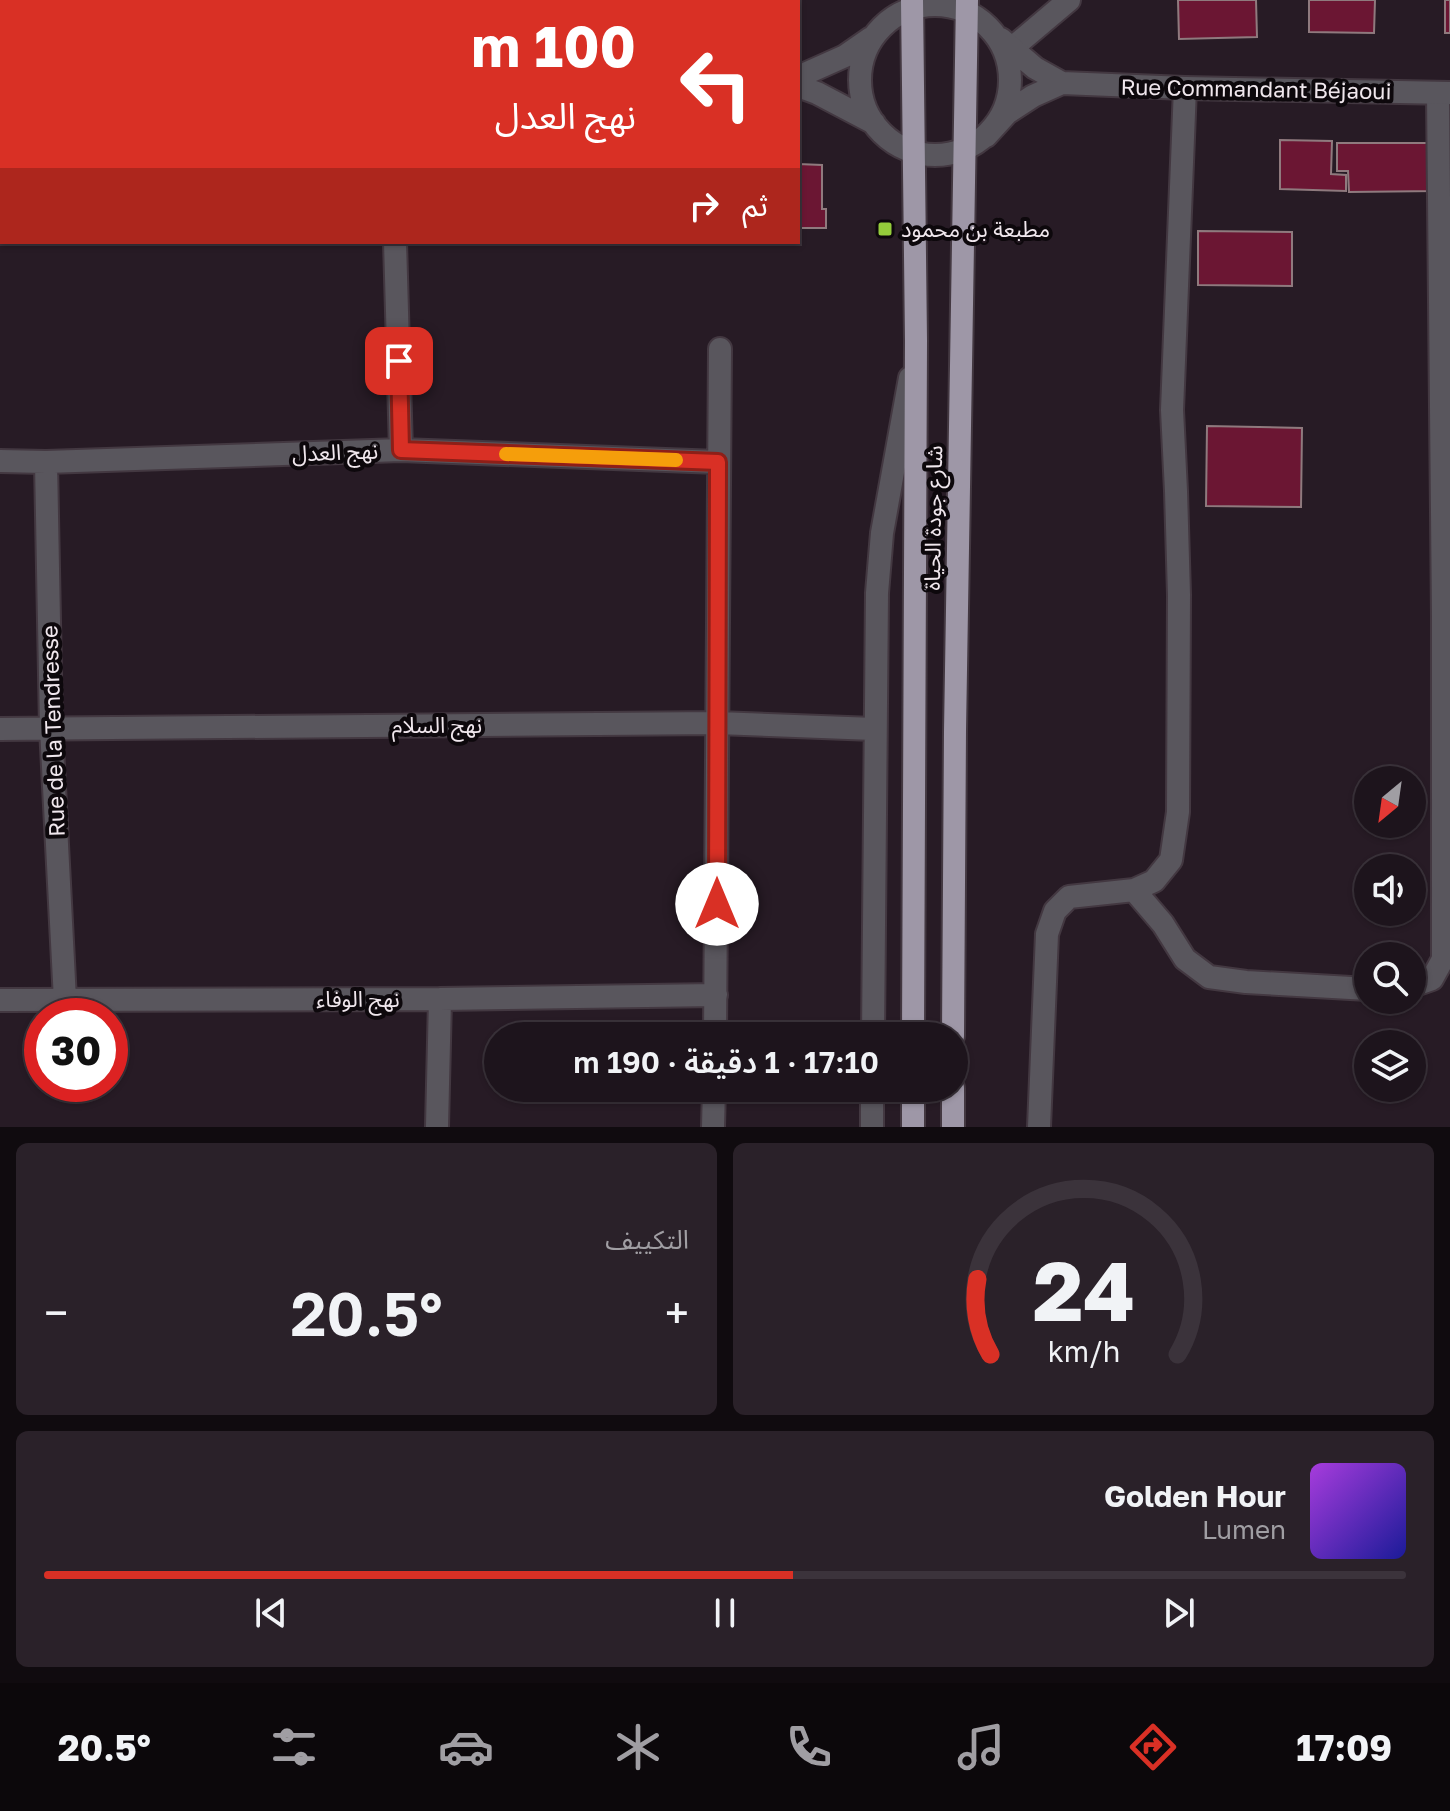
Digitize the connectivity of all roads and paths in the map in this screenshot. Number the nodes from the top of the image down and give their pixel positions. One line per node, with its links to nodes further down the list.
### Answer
1 (1069, 0): 6 (street)
2 (912, 4): 3 (street); 5 (street); 15 (highway, شارع جودة الحياة)
3 (967, 6): 4 (street); 14 (highway, شارع جودة الحياة)
4 (990, 28): 6 (street); 13 (street)
5 (872, 38): 7 (street); 12 (street)
6 (1011, 49): 8 (street)
7 (800, 76)
8 (1062, 83): 10 (street, Rue Commandant Béjaoui); 13 (street)
9 (800, 87): 12 (street)
10 (1185, 88): 11 (street, Rue Commandant Béjaoui); 27 (street)
11 (1444, 93): 28 (street)
12 (874, 123): 15 (street)
13 (986, 136): 14 (street)
14 (966, 149): 15 (street); 39 (highway, شارع جودة الحياة)
15 (914, 152): 17 (highway, شارع جودة الحياة)
16 (395, 244): 19 (street)
17 (916, 341): 26 (street); 38 (highway, شارع جودة الحياة)
18 (720, 349): 22 (street)
19 (401, 450): 21 (street, نهج العدل); 22 (street, نهج العدل)
20 (0, 461): 21 (street, نهج العدل)
21 (46, 462): 24 (street, Rue de la Tendresse)
22 (718, 462): 23 (street)
23 (718, 723): 24 (street, نهج السلام); 26 (street, نهج السلام); 30 (street)
24 (51, 728): 25 (street, نهج السلام); 31 (street, Rue de la Tendresse)
25 (0, 729)
26 (874, 729): 37 (street)
27 (1134, 890): 29 (street); 49 (street)
28 (1426, 981)
29 (1354, 988)
30 (716, 995): 32 (street, نهج الوفاء); 36 (street)
31 (65, 998)
32 (440, 999): 35 (street, نهج الوفاء); 44 (street)
33 (0, 1000): 34 (street, نهج الوفاء)
34 (24, 1000)
35 (128, 1000)
36 (715, 1022)
37 (873, 1022)
38 (913, 1022)
39 (953, 1022)
40 (714, 1102): 45 (street)
41 (872, 1102): 46 (street)
42 (913, 1102): 47 (highway)
43 (953, 1102): 48 (highway)
44 (437, 1127)
45 (713, 1127)
46 (872, 1127)
47 (913, 1127)
48 (953, 1127)
49 (1039, 1127)

